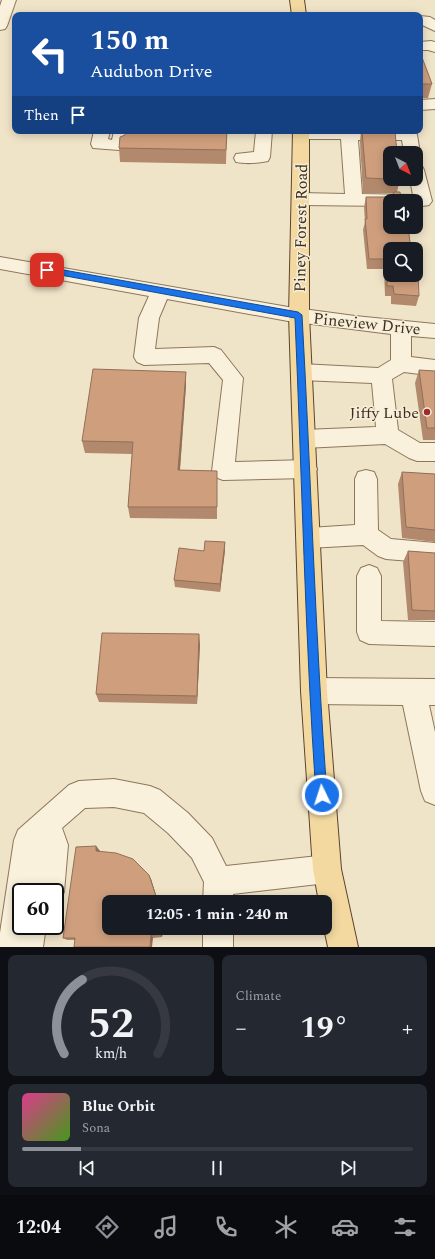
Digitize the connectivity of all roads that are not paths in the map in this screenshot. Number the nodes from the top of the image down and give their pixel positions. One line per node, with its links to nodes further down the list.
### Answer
1 (9, 0): 5 (street)
2 (297, 0): 3 (main road)
3 (299, 12)
4 (423, 20): 6 (street)
5 (0, 26)
6 (435, 27)
7 (423, 46): 8 (street)
8 (435, 48)
9 (435, 104): 10 (street)
10 (423, 105)
11 (101, 134): 12 (street)
12 (121, 134)
13 (264, 134): 18 (street)
14 (301, 134): 21 (main road, Piney Forest Road)
15 (325, 134): 16 (street)
16 (349, 135): 17 (street); 20 (street)
17 (411, 146)
18 (242, 158)
19 (416, 186): 20 (street)
20 (357, 189): 21 (street)
21 (301, 199): 24 (main road, Piney Forest Road)
22 (0, 263): 23 (street, Pineview Drive)
23 (160, 290): 24 (street, Pineview Drive); 34 (street)
24 (298, 315): 25 (street, Pineview Drive); 29 (main road, Piney Forest Road)
25 (401, 327): 26 (street, Pineview Drive); 27 (street)
26 (435, 331)
27 (401, 364): 28 (street); 30 (street)
28 (435, 368)
29 (301, 372): 30 (street); 32 (main road, Piney Forest Road)
30 (381, 376): 31 (street)
31 (388, 435): 32 (street); 33 (street)
32 (304, 439): 34 (main road, Piney Forest Road)
33 (435, 452)
34 (306, 469): 37 (main road, Piney Forest Road)
35 (366, 479): 36 (street)
36 (367, 535): 37 (street); 38 (street)
37 (309, 538): 41 (main road, Piney Forest Road)
38 (435, 552)
39 (369, 576): 40 (street)
40 (435, 634)
41 (314, 691): 42 (street); 45 (main road, Piney Forest Road)
42 (424, 692): 43 (street)
43 (435, 791)
44 (47, 824): 46 (street); 47 (street); 48 (street); 52 (street)
45 (327, 869): 48 (street); 56 (main road, Piney Forest Road)
46 (37, 883)
47 (50, 883)
48 (218, 892)
49 (30, 935): 53 (street)
50 (44, 935): 54 (street)
51 (218, 935): 55 (street)
52 (13, 947)
53 (28, 947)
54 (42, 947)
55 (218, 947)
56 (343, 947)

